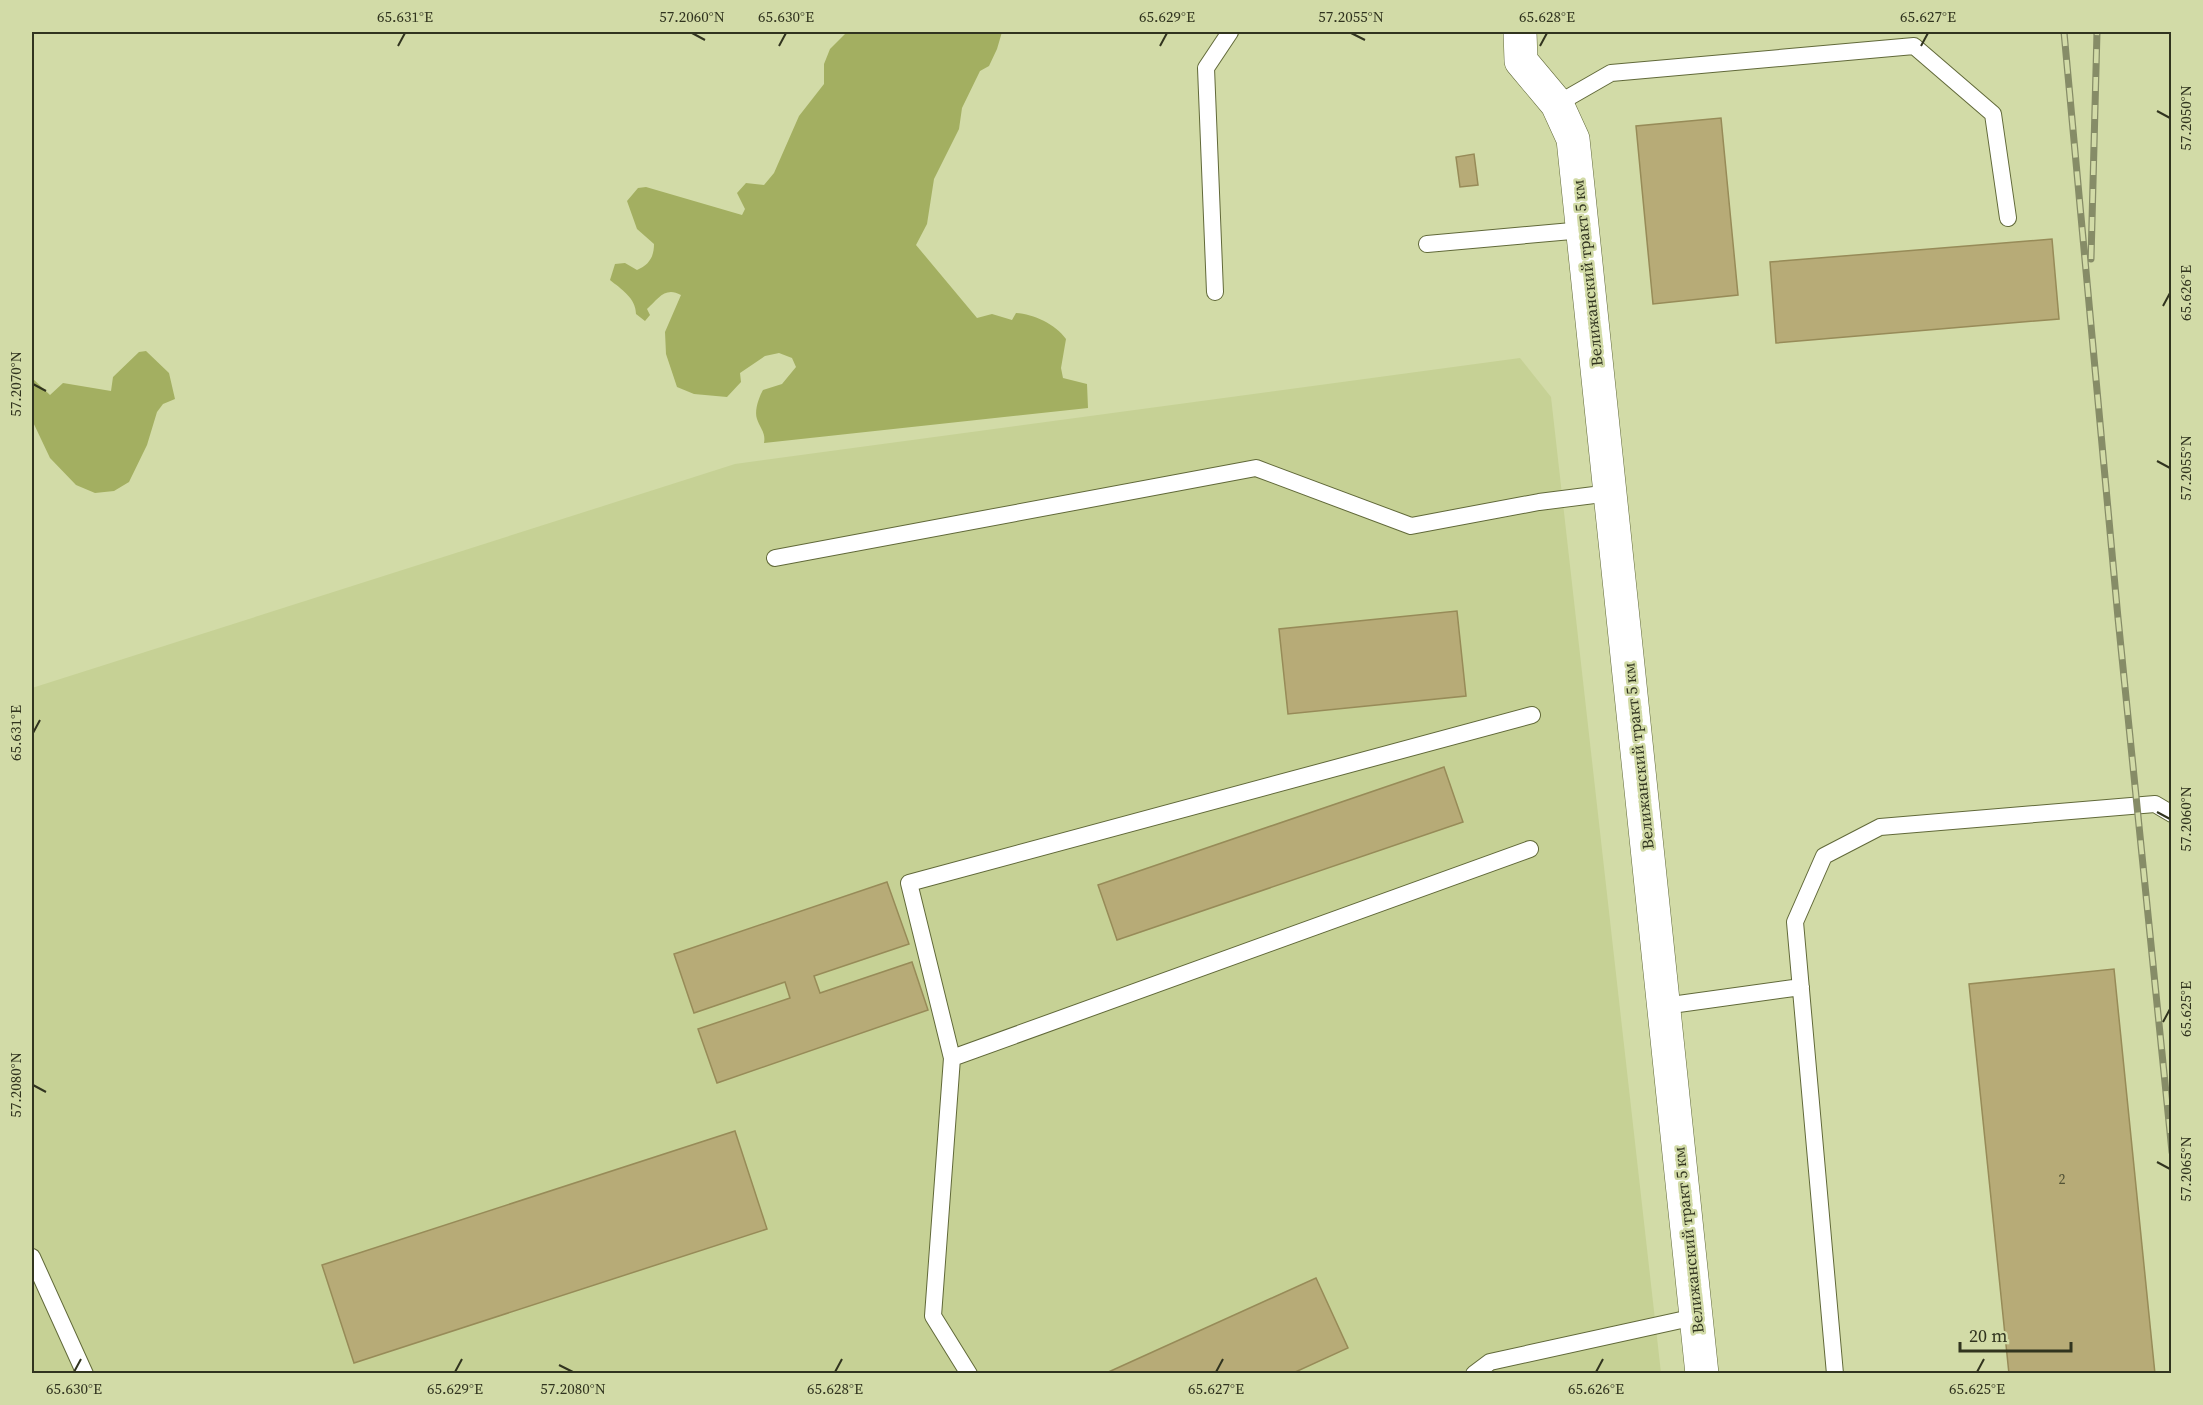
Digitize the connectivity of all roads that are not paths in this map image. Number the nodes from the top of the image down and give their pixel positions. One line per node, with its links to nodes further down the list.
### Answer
1 (1230, 32): 7 (lane)
2 (1520, 32): 3 (street, Велижанский тракт 5 км)
3 (1557, 104): 4 (lane); 5 (street, Велижанский тракт 5 км)
4 (2008, 218)
5 (1583, 230): 6 (lane); 8 (street, Велижанский тракт 5 км)
6 (1427, 244)
7 (1215, 292)
8 (1610, 493): 9 (lane); 14 (street, Велижанский тракт 5 км)
9 (775, 558)
10 (1532, 715): 15 (lane)
11 (2172, 814): 13 (lane)
12 (1530, 849): 15 (lane)
13 (1801, 987): 14 (lane); 22 (lane)
14 (1664, 1006): 17 (street, Велижанский тракт 5 км)
15 (952, 1058): 19 (lane)
16 (32, 1257): 18 (lane)
17 (1695, 1317): 20 (lane); 21 (street, Велижанский тракт 5 км)
18 (85, 1374)
19 (969, 1374)
20 (1474, 1374)
21 (1702, 1374)
22 (1835, 1374)

